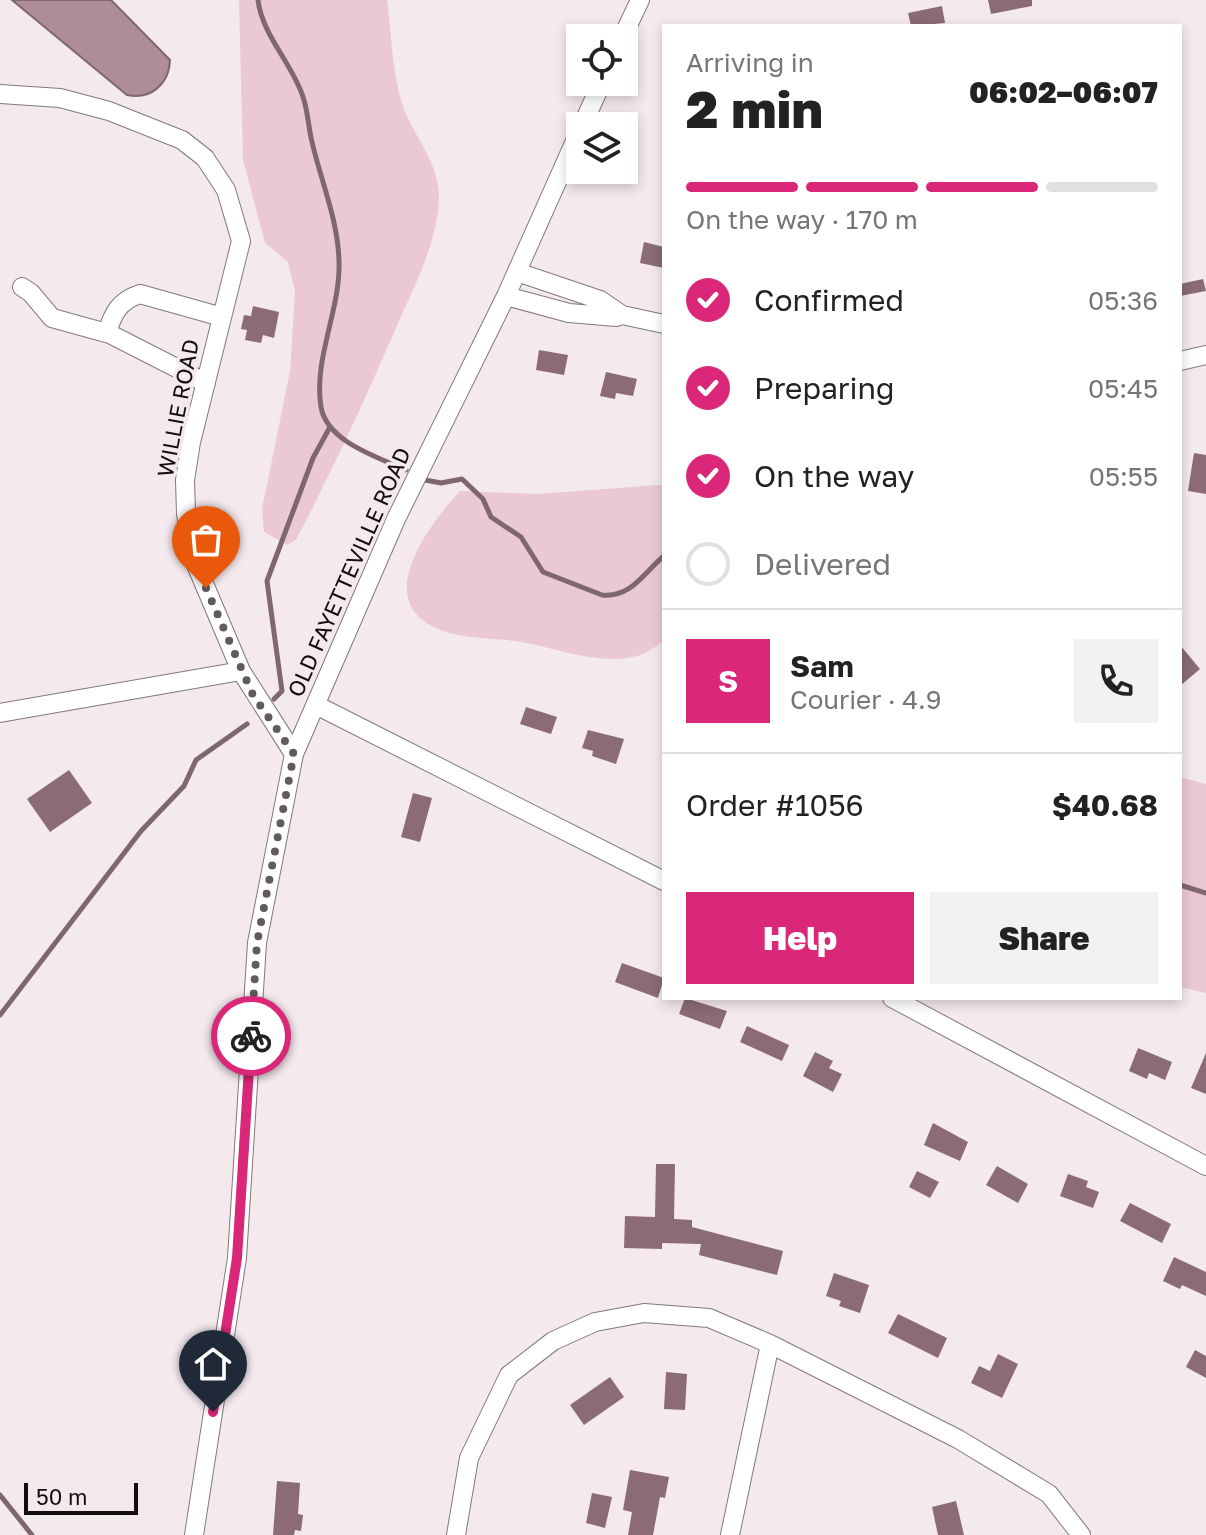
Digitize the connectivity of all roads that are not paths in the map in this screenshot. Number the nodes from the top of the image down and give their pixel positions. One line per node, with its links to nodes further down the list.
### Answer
1 (640, 0): 2 (street)
2 (629, 24)
3 (0, 94): 9 (street, WILLIE ROAD)
4 (566, 162): 5 (street, OLD FAYETTEVILLE ROAD)
5 (517, 272): 7 (street, OLD FAYETTEVILLE ROAD); 8 (street)
6 (22, 287): 11 (street)
7 (506, 296): 8 (street); 16 (street, OLD FAYETTEVILLE ROAD)
8 (622, 315): 10 (street)
9 (222, 317): 11 (street); 14 (street, WILLIE ROAD)
10 (662, 324)
11 (107, 333): 14 (street)
12 (1206, 355): 13 (street)
13 (1182, 361)
14 (206, 383): 15 (street, WILLIE ROAD)
15 (241, 671): 17 (street); 18 (street, WILLIE ROAD)
16 (316, 705): 18 (street, OLD FAYETTEVILLE ROAD); 19 (street)
17 (0, 713)
18 (294, 754): 23 (street, OLD FAYETTEVILLE ROAD)
19 (662, 880)
20 (896, 1000): 21 (street)
21 (1206, 1166)
22 (770, 1344): 24 (street); 25 (street); 26 (street)
23 (194, 1535)
24 (456, 1535)
25 (730, 1535)
26 (1081, 1535)

